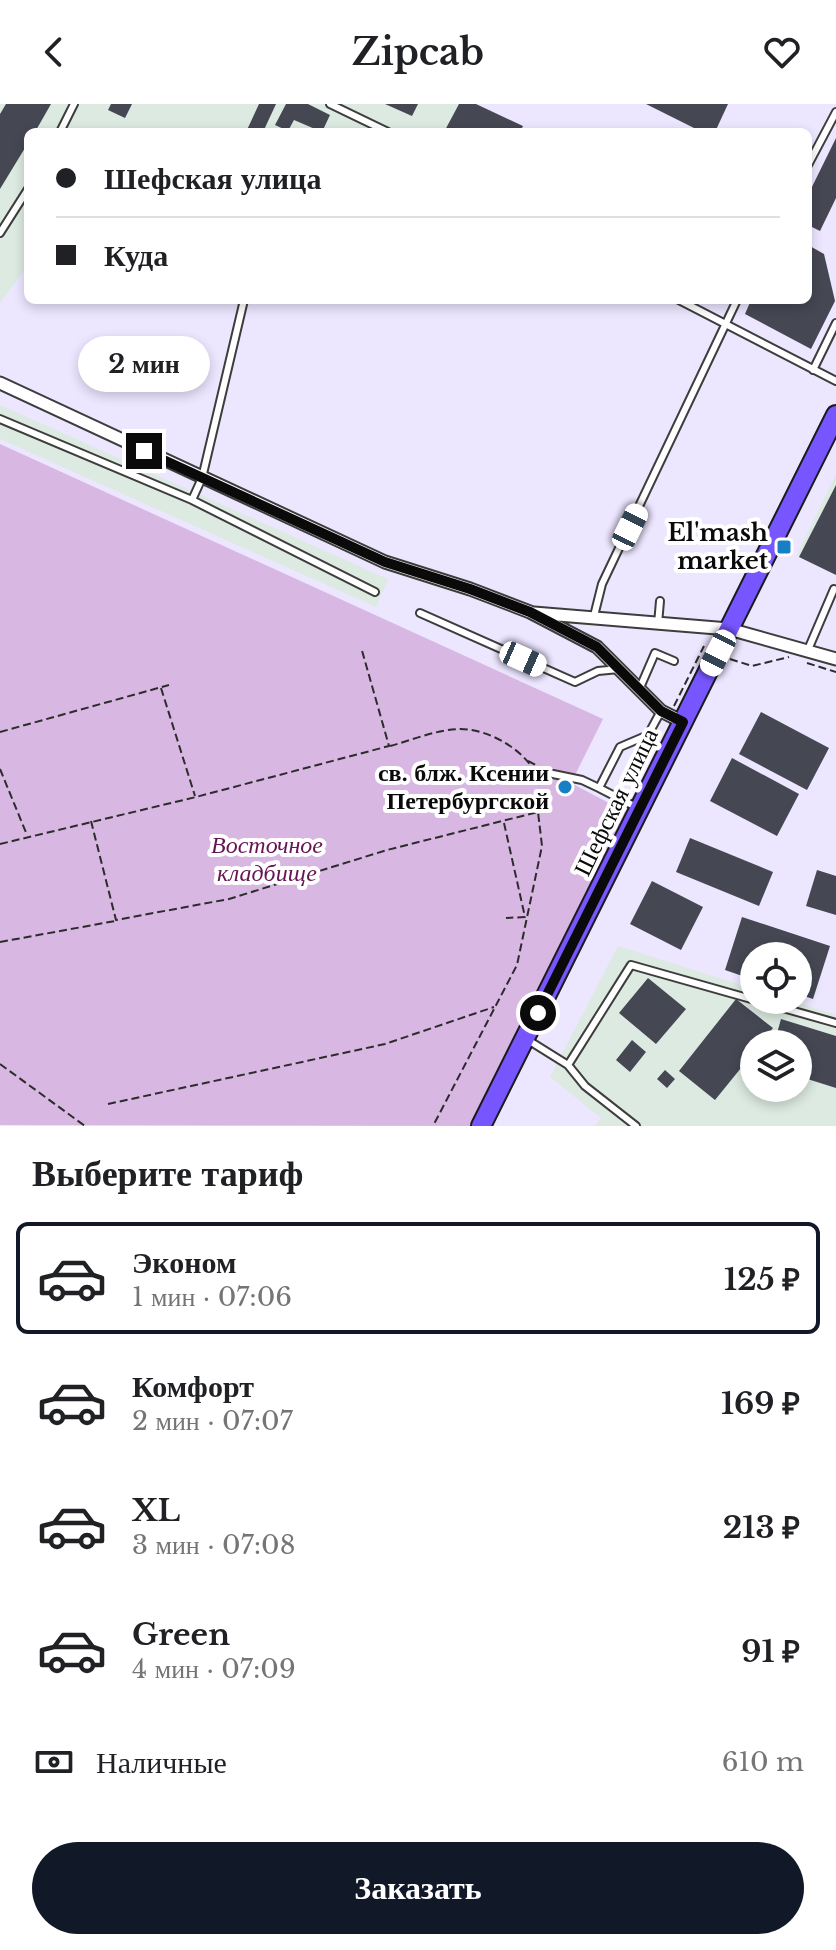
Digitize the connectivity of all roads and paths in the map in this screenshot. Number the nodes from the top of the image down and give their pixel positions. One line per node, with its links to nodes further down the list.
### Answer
1 (74, 104): 4 (lane)
2 (330, 104): 5 (lane)
3 (836, 112): 6 (lane)
4 (62, 128)
5 (380, 128)
6 (812, 157)
7 (24, 195): 8 (lane)
8 (0, 233)
9 (243, 304): 19 (lane)
10 (693, 304): 13 (lane)
11 (735, 304): 13 (lane)
12 (836, 323): 14 (lane)
13 (726, 325): 14 (lane); 26 (lane)
14 (813, 370): 15 (lane)
15 (836, 381)
16 (0, 383): 19 (street)
17 (836, 415): 28 (main road, Шефская улица)
18 (0, 419): 20 (lane)
19 (202, 478): 20 (lane); 24 (street)
20 (192, 500): 22 (lane)
21 (834, 589): 32 (lane)
22 (375, 592)
23 (660, 601): 27 (lane)
24 (530, 612): 26 (street); 36 (street)
25 (420, 613): 36 (lane)
26 (594, 616): 27 (street)
27 (658, 624): 28 (street)
28 (729, 629): 32 (street); 41 (main road, Шефская улица)
29 (704, 646): 41 (path)
30 (361, 647): 43 (path)
31 (789, 657): 33 (path)
32 (804, 657): 34 (street); 37 (path)
33 (729, 659)
34 (836, 659)
35 (674, 661): 40 (lane)
36 (619, 669): 40 (street)
37 (836, 672)
38 (169, 685): 39 (path)
39 (161, 688): 42 (path); 49 (path)
40 (639, 690): 41 (street)
41 (671, 716): 48 (lane); 50 (main road, Шефская улица)
42 (0, 732)
43 (389, 746): 44 (path); 49 (path)
44 (526, 759): 46 (path); 47 (path)
45 (0, 769): 54 (path)
46 (553, 774): 47 (path); 48 (lane)
47 (540, 788): 51 (path)
48 (599, 788): 50 (lane)
49 (196, 797): 52 (path)
50 (640, 808): 62 (main road, Шефская улица)
51 (538, 812): 53 (path); 56 (path)
52 (91, 821): 54 (path); 58 (path)
53 (503, 822): 56 (path); 58 (path)
54 (28, 837): 55 (path)
55 (0, 844)
56 (525, 917): 57 (path); 60 (path)
57 (506, 918)
58 (116, 920): 59 (path)
59 (0, 942)
60 (496, 1006): 65 (path); 67 (path)
61 (836, 1023): 64 (lane)
62 (525, 1038): 64 (lane); 68 (main road, Шефская улица)
63 (0, 1064): 66 (path)
64 (568, 1065): 69 (lane)
65 (108, 1104)
66 (85, 1126)
67 (433, 1126)
68 (481, 1126)
69 (636, 1126)

